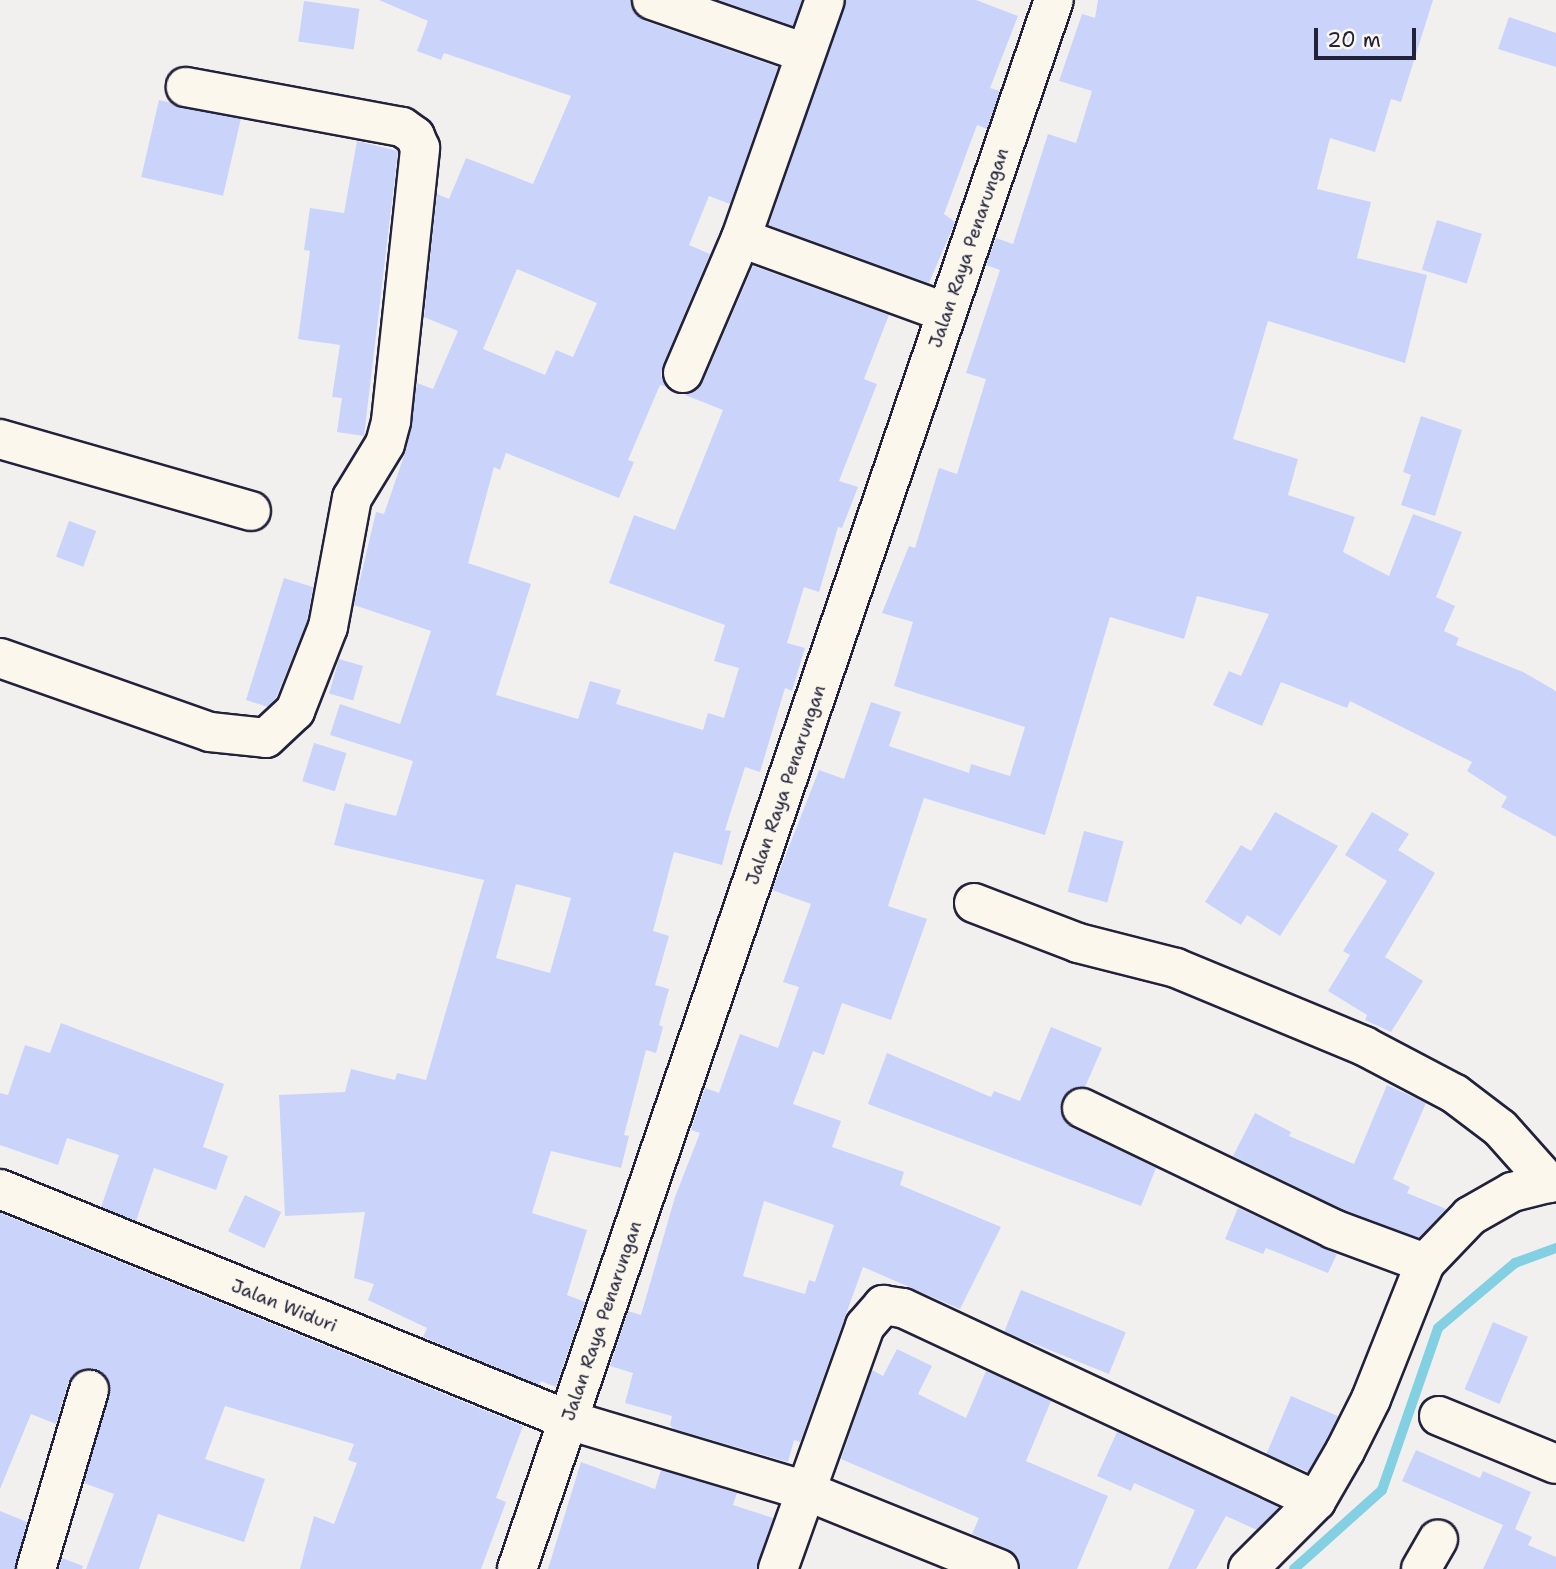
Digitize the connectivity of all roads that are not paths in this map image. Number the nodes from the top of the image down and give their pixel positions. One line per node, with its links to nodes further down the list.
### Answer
1 (652, 0): 4 (street)
2 (825, 0): 4 (street)
3 (1054, 0): 7 (street, Jalan Raya Penarungan)
4 (805, 53): 6 (street)
5 (186, 87): 11 (street)
6 (741, 238): 7 (street); 8 (street)
7 (947, 313): 19 (street, Jalan Raya Penarungan)
8 (683, 373)
9 (0, 439): 10 (street)
10 (251, 511)
11 (0, 658)
12 (974, 903): 14 (street)
13 (1082, 1108): 16 (street)
14 (1552, 1182): 16 (street)
15 (0, 1189): 19 (street, Jalan Widuri)
16 (1425, 1263): 22 (street)
17 (89, 1390): 24 (street)
18 (1439, 1416): 20 (street)
19 (568, 1420): 21 (street, Jalan Widuri); 25 (street, Jalan Raya Penarungan)
20 (1556, 1464)
21 (806, 1491): 22 (street); 23 (street, Jalan Widuri); 26 (street)
22 (1316, 1501): 27 (street)
23 (995, 1568)
24 (36, 1569)
25 (517, 1569)
26 (778, 1569)
27 (1248, 1569)

